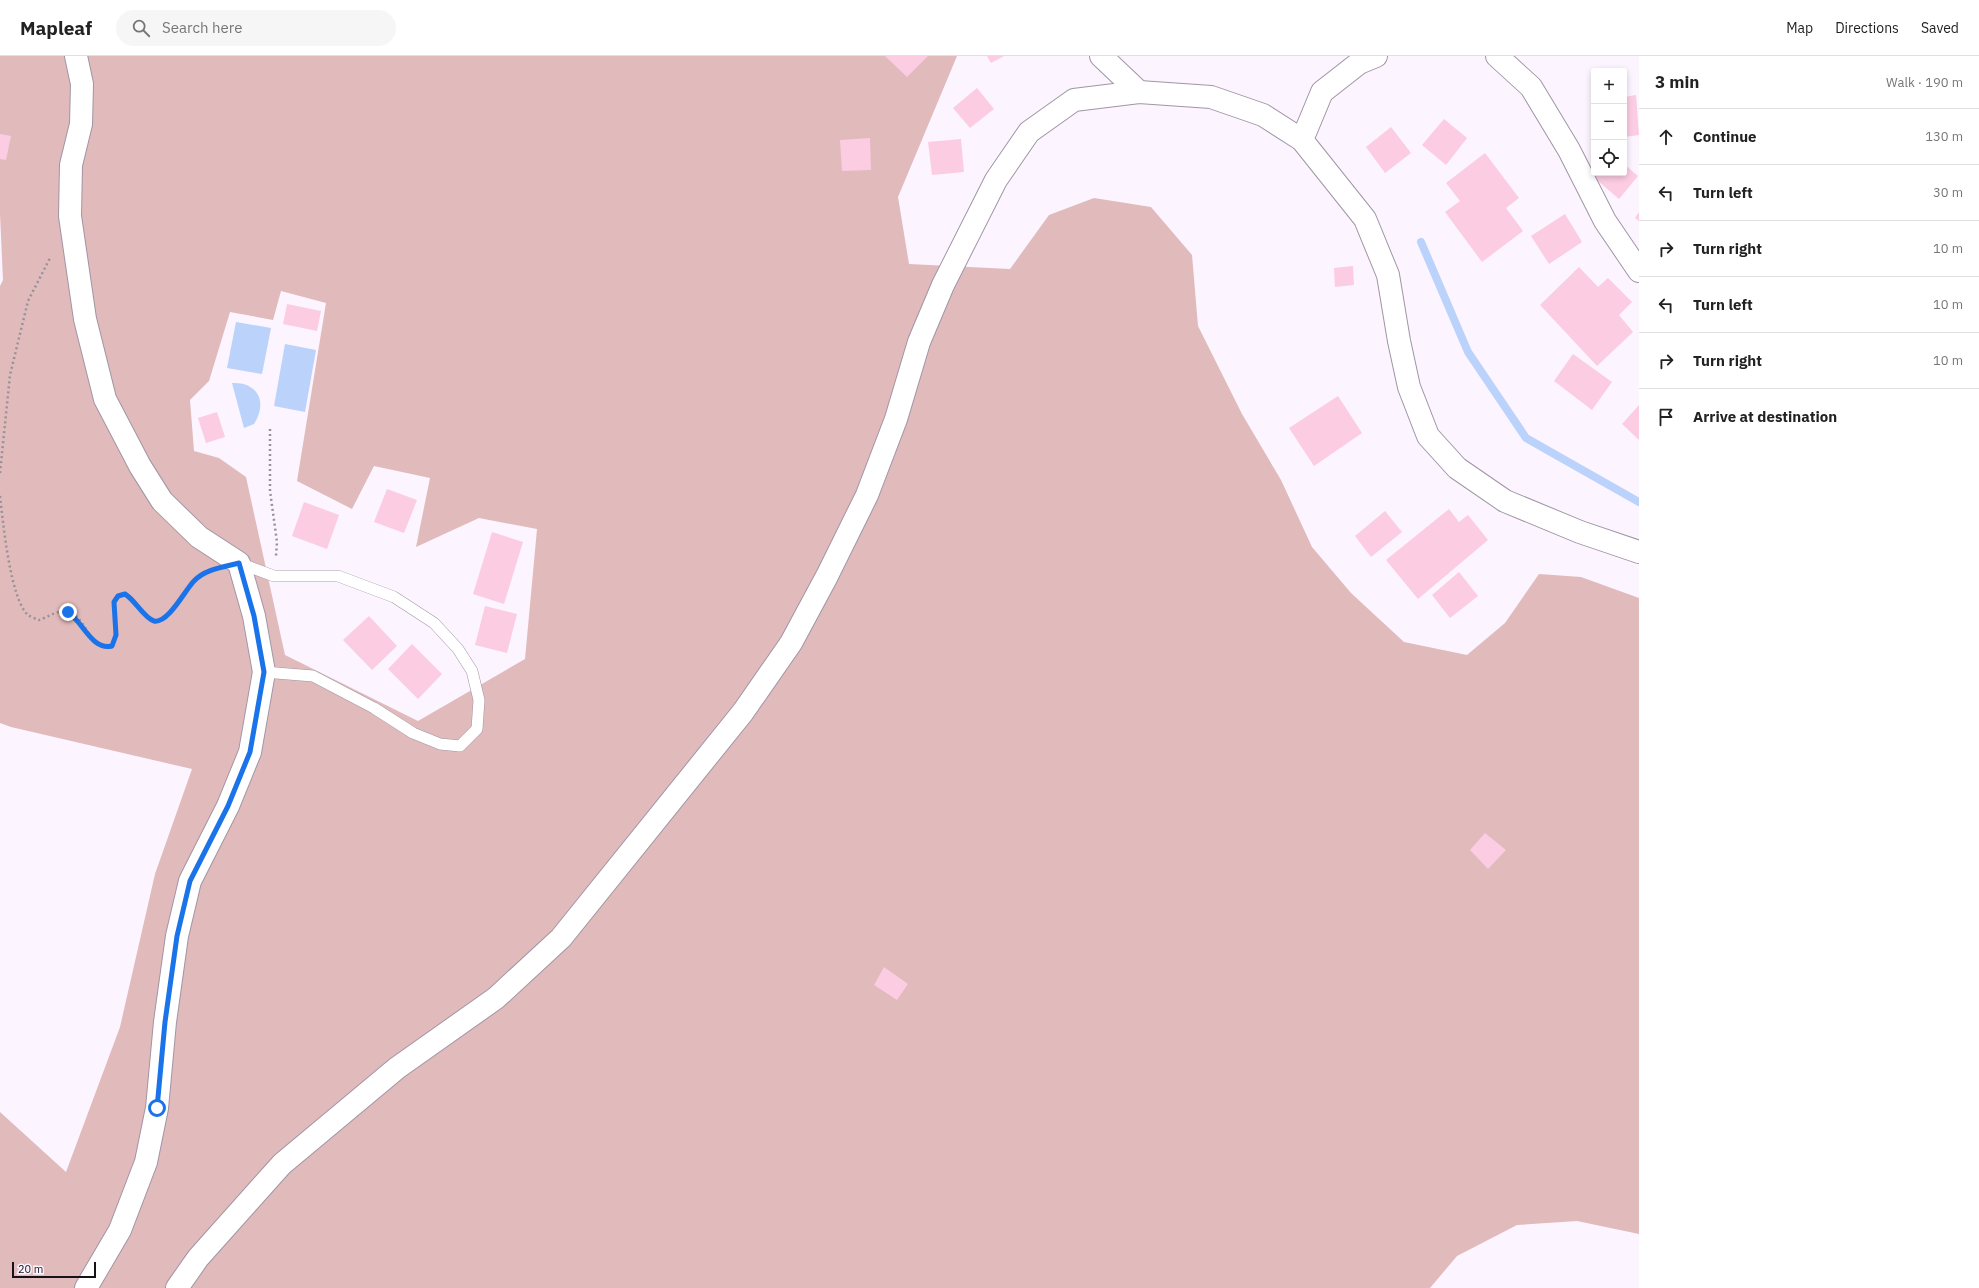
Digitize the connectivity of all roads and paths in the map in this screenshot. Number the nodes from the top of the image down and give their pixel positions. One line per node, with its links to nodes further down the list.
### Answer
1 (76, 56): 13 (street)
2 (1101, 56): 5 (street)
3 (1376, 56): 6 (street)
4 (1497, 56): 8 (street)
5 (1139, 92): 6 (street); 17 (street)
6 (1302, 140): 12 (street)
7 (53, 252): 10 (path)
8 (1639, 271)
9 (270, 429): 14 (path)
10 (0, 473)
11 (0, 496): 13 (path)
12 (1639, 552)
13 (239, 563): 14 (lane); 15 (street)
14 (274, 576): 15 (lane)
15 (264, 672): 16 (street)
16 (86, 1288)
17 (177, 1288)

